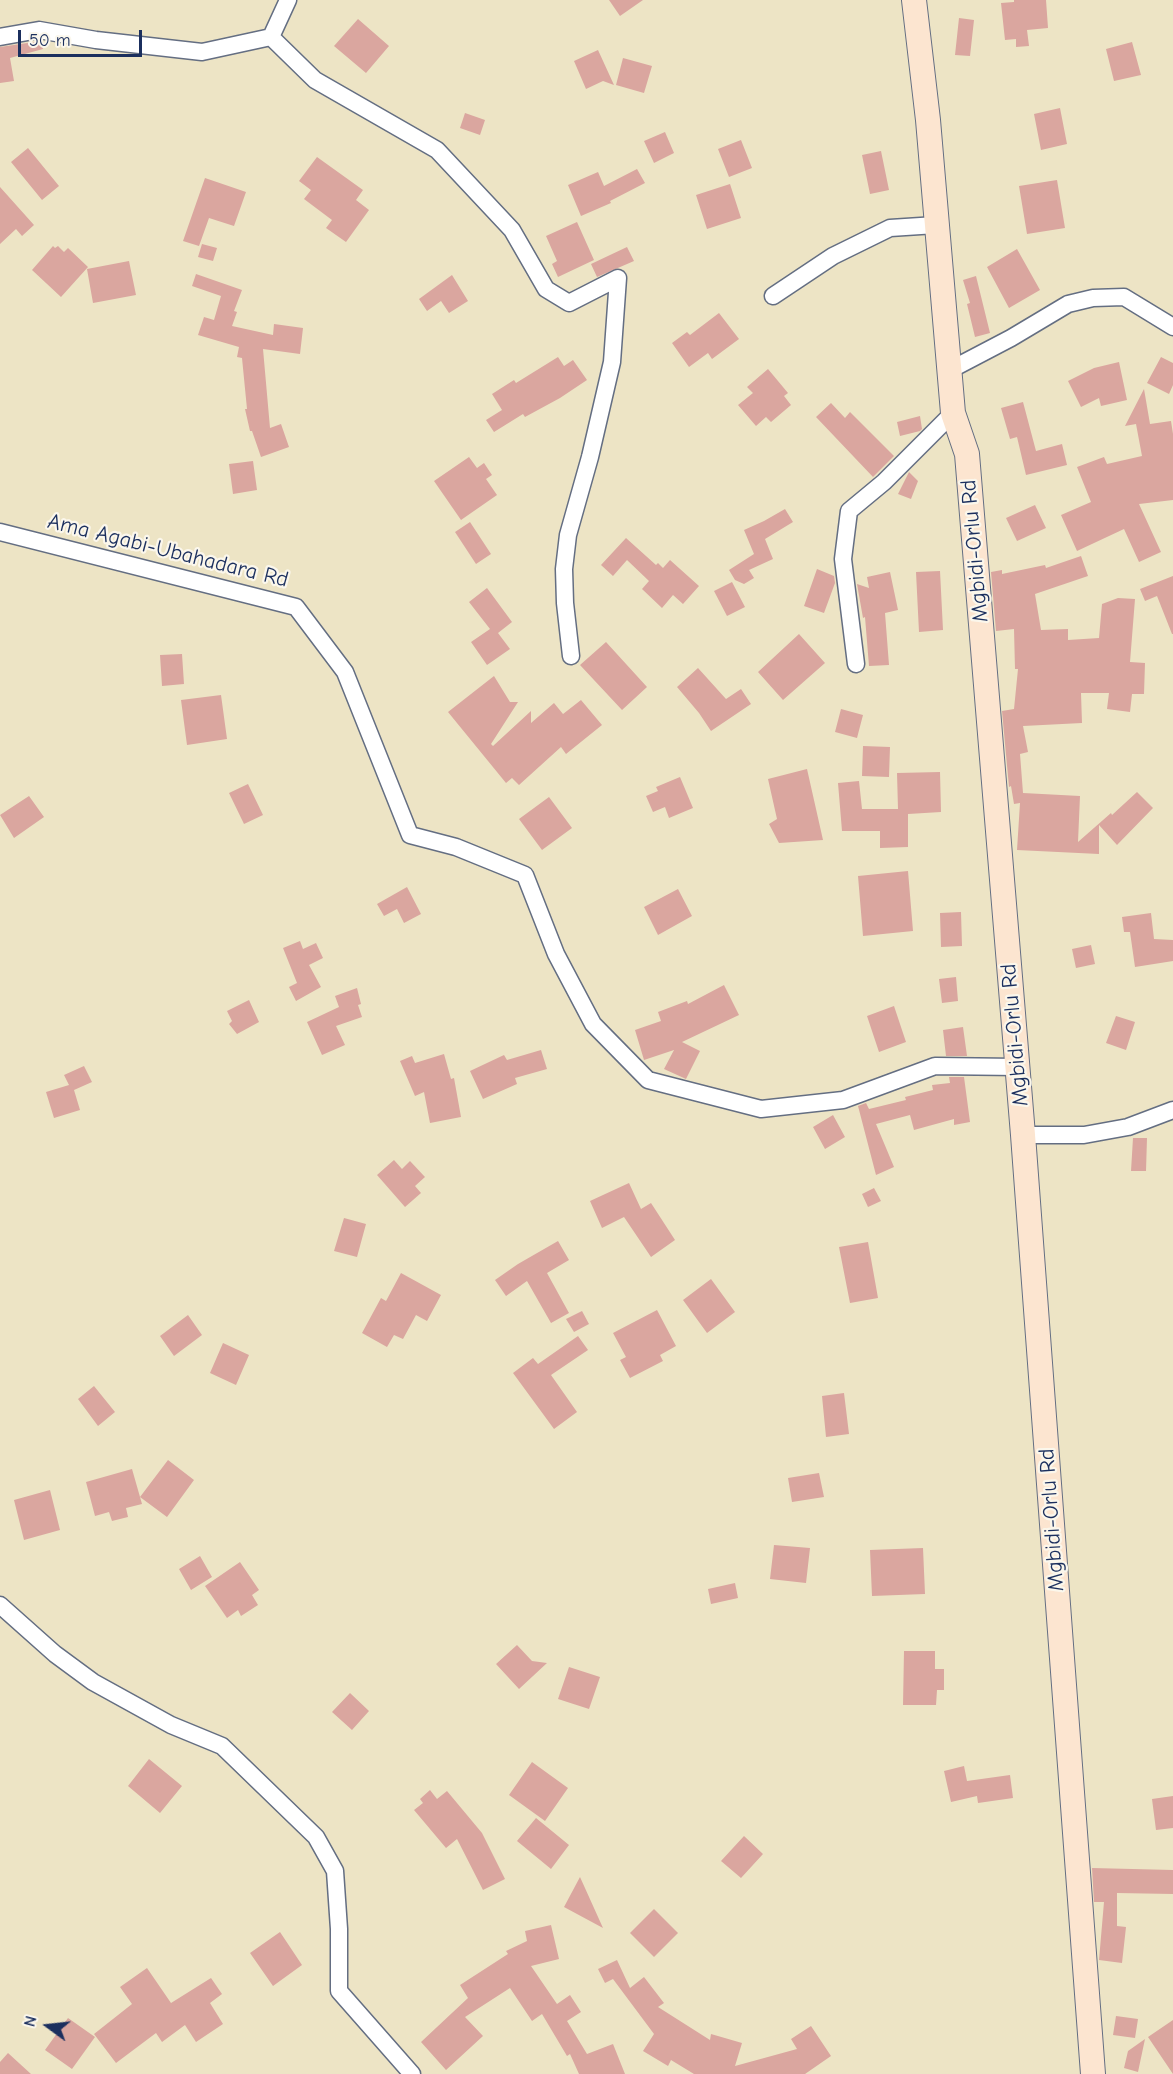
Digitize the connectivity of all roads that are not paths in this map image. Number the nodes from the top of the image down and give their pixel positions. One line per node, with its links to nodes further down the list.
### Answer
1 (288, 0): 4 (street)
2 (914, 0): 5 (main road, Mgbidi-Orlu Rd)
3 (0, 37): 4 (street)
4 (271, 37): 11 (street)
5 (936, 225): 6 (street); 8 (main road, Mgbidi-Orlu Rd)
6 (773, 296)
7 (1173, 327): 8 (street)
8 (948, 371): 9 (main road, Mgbidi-Orlu Rd)
9 (953, 413): 12 (street); 13 (main road, Mgbidi-Orlu Rd)
10 (0, 532): 13 (street, Ama Agabi-Ubahadara Rd)
11 (571, 657)
12 (856, 664)
13 (1018, 1067): 15 (main road, Mgbidi-Orlu Rd)
14 (1173, 1110): 15 (street)
15 (1023, 1135): 18 (main road, Mgbidi-Orlu Rd)
16 (0, 1605): 17 (street)
17 (412, 2074)
18 (1093, 2074)

